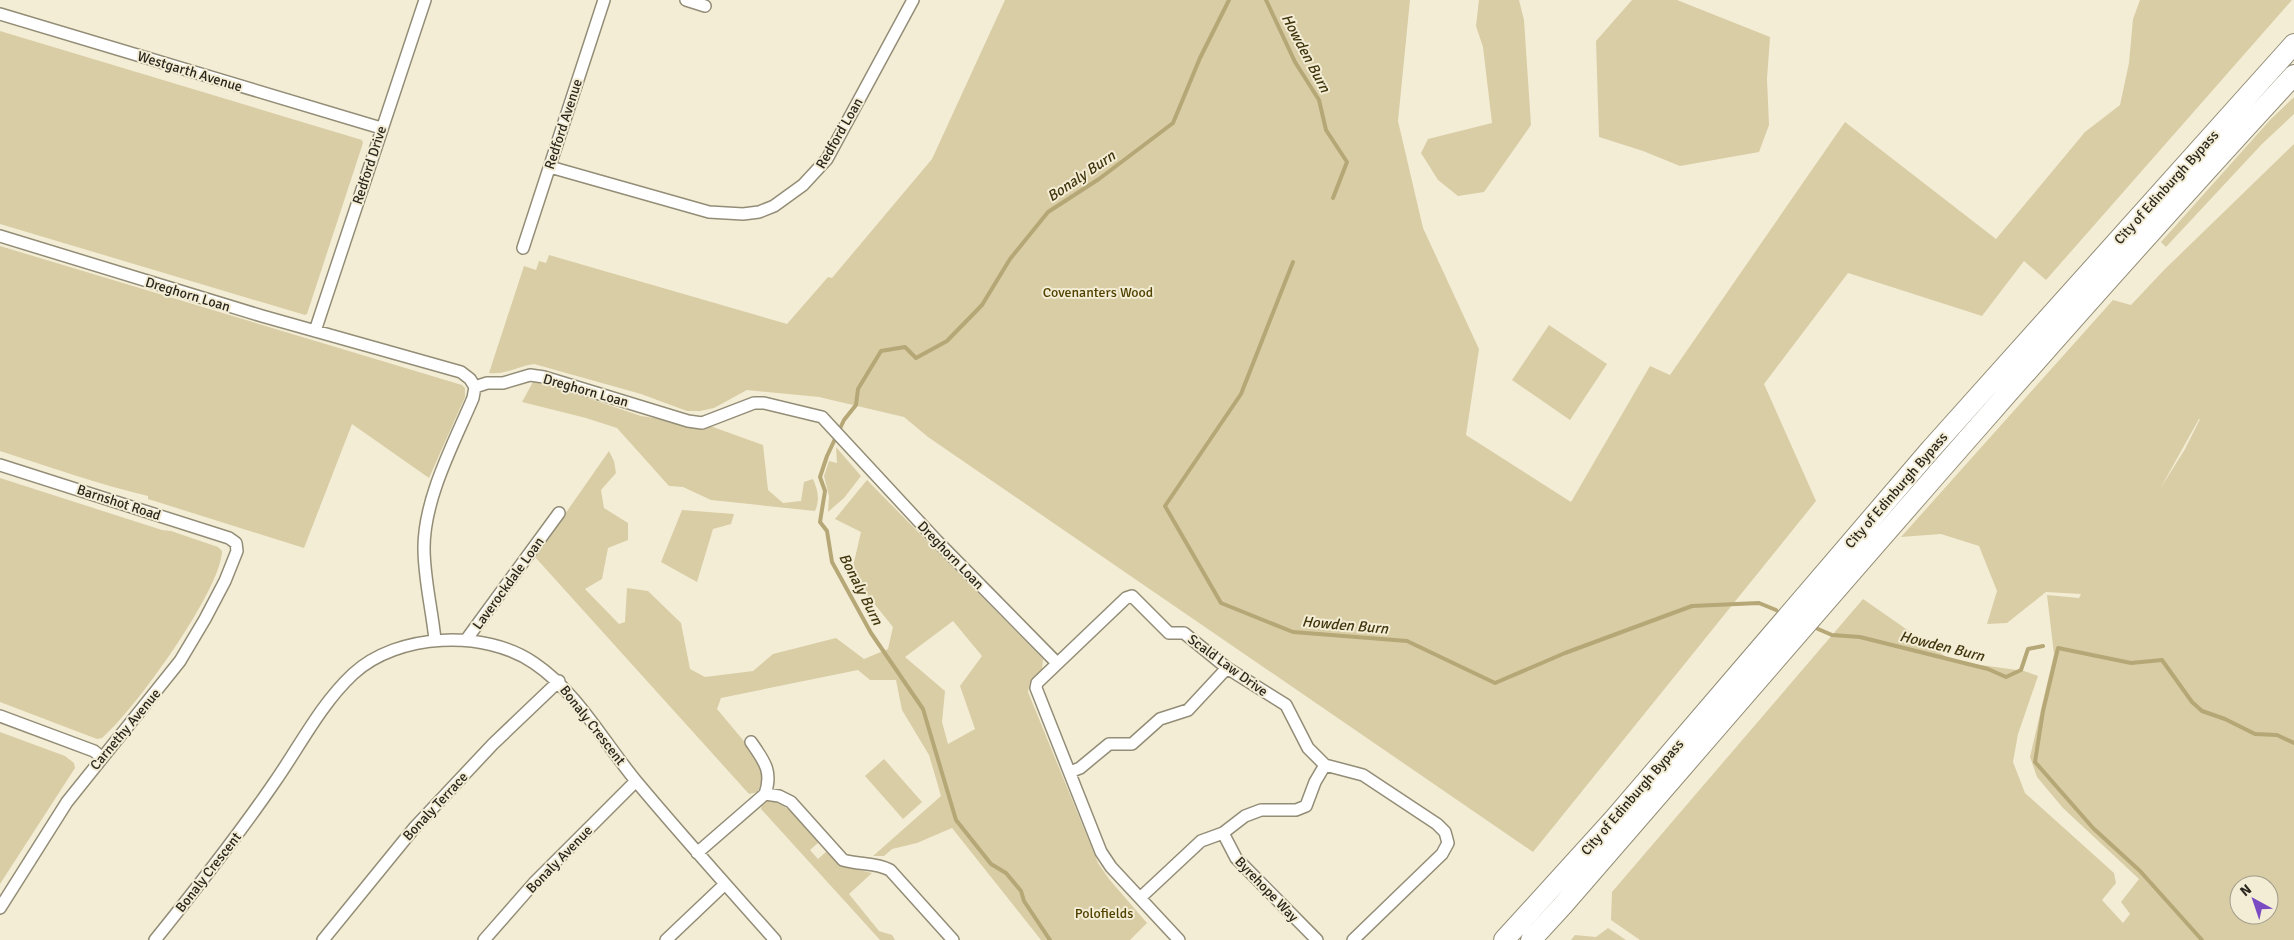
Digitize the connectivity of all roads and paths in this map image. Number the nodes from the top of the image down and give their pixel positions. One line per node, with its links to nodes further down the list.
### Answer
1 (425, 0): 9 (street, Redford Drive)
2 (604, 0): 10 (street, Redford Avenue)
3 (686, 0): 5 (street)
4 (913, 0): 10 (street, Redford Loan)
5 (705, 6)
6 (0, 14): 9 (street, Westgarth Avenue)
7 (2294, 44): 44 (highway, City of Edinburgh Bypass)
8 (2294, 75): 45 (highway, City of Edinburgh Bypass)
9 (381, 128): 13 (street, Redford Drive)
10 (550, 167): 12 (street, Redford Avenue)
11 (0, 236): 13 (street, Dreghorn Loan)
12 (523, 248)
13 (315, 331): 14 (street, Dreghorn Loan)
14 (475, 387): 18 (street); 20 (street, Dreghorn Loan)
15 (0, 465): 17 (street, Barnshot Road)
16 (560, 513): 19 (street, Laverockdale Loan)
17 (236, 543): 25 (street, Carnethy Avenue)
18 (435, 640): 19 (street, Bonaly Crescent); 35 (street, Bonaly Crescent)
19 (466, 640): 22 (street, Bonaly Crescent)
20 (1057, 663): 21 (street, Scald Law Drive); 27 (street, Scald Law Drive)
21 (1227, 668): 26 (street, Scald Law Drive); 27 (street)
22 (559, 682): 28 (street, Bonaly Crescent); 36 (street, Bonaly Terrace)
23 (0, 716): 25 (street)
24 (751, 742): 29 (street)
25 (101, 757): 34 (street, Carnethy Avenue)
26 (1325, 765): 30 (street); 43 (street)
27 (1070, 772): 33 (street, Scald Law Drive)
28 (636, 782): 31 (street, Bonaly Crescent); 37 (street, Bonaly Avenue)
29 (765, 794): 31 (street); 40 (street)
30 (1222, 833): 33 (street); 42 (street, Byrehope Way)
31 (696, 853): 32 (street, Bonaly Crescent)
32 (725, 884): 38 (street); 39 (street, Bonaly Crescent)
33 (1140, 898): 41 (street, Scald Law Drive)
34 (0, 908)
35 (155, 940)
36 (323, 940)
37 (484, 940)
38 (666, 940)
39 (775, 940)
40 (953, 940)
41 (1179, 940)
42 (1317, 940)
43 (1353, 940)
44 (1504, 940)
45 (1531, 940)

